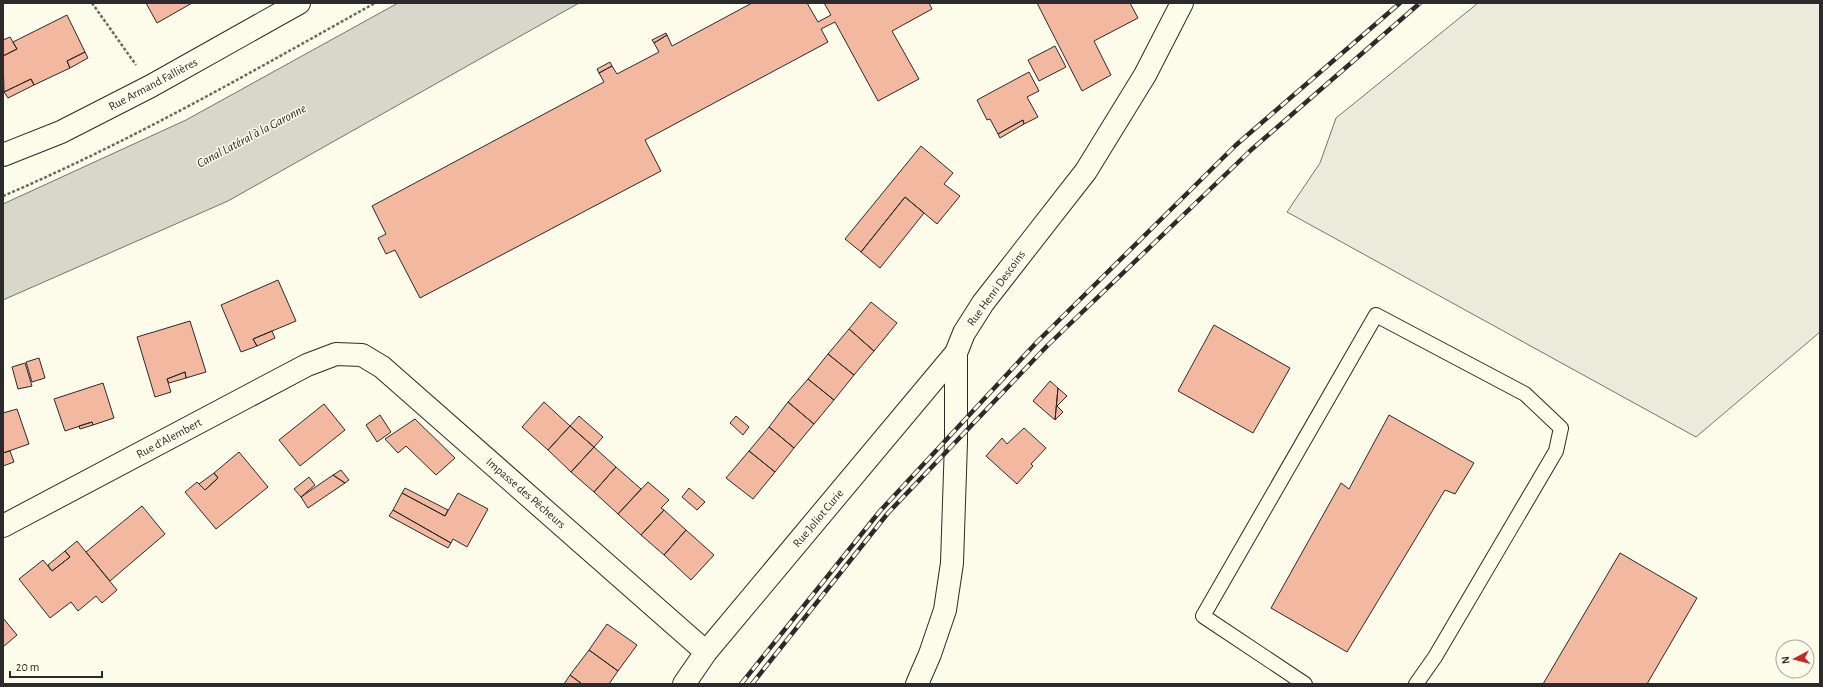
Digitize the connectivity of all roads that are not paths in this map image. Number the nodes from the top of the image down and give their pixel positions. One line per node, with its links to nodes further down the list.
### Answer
1 (1182, 3): 4 (street, Rue Henri Descoins)
2 (296, 4): 3 (street, Rue Armand Fallières)
3 (3, 155)
4 (956, 353): 7 (street, Rue Joliot Curie); 9 (street, Rue Henri Descoins)
5 (336, 354): 6 (street, Rue d'Alembert); 7 (street, Impasse des Pêcheurs)
6 (3, 526)
7 (706, 652): 8 (street, Rue Joliot Curie)
8 (684, 684)
9 (918, 684)
10 (1305, 684): 11 (lane)
11 (1416, 684)

